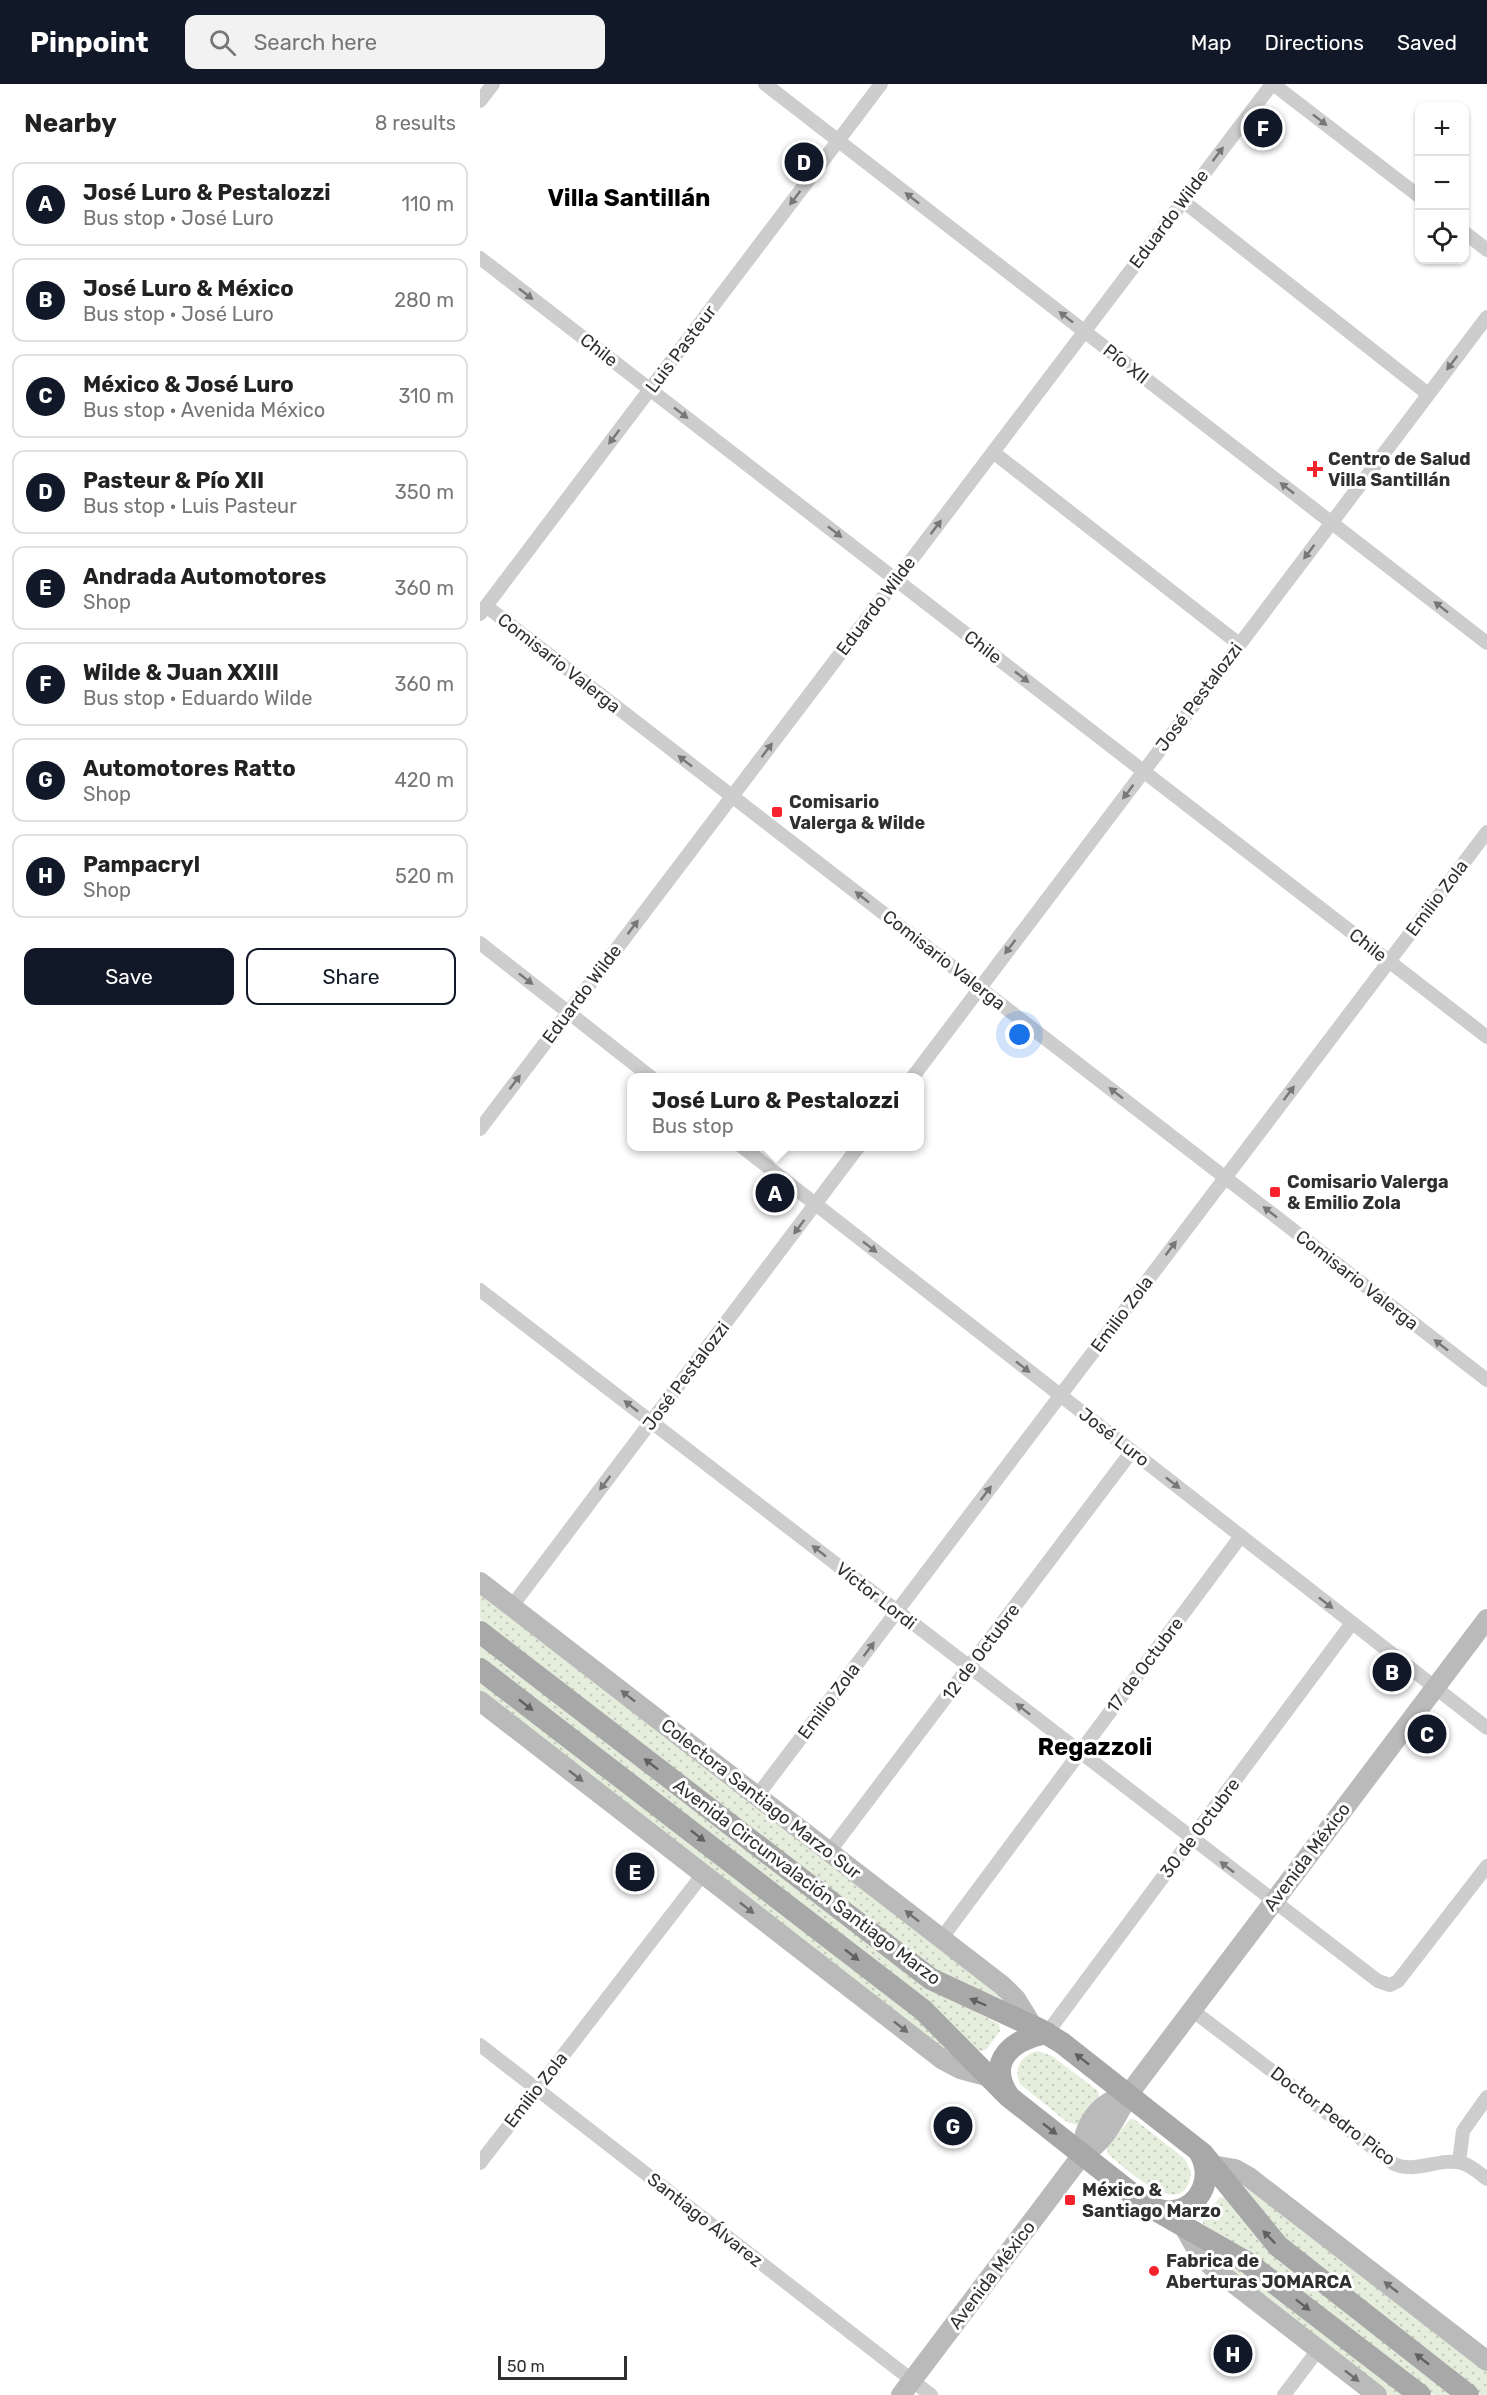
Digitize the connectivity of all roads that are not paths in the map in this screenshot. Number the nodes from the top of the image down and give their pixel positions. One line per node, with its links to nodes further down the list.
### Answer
1 (493, 84): 5 (street)
2 (765, 84): 6 (street, Pío XII)
3 (881, 84): 6 (street, Luis Pasteur)
4 (1272, 84): 7 (street, one-way to 7); 8 (street, Eduardo Wilde, one-way to 4)
5 (480, 101)
6 (838, 141): 13 (street, Pío XII, one-way to 6); 14 (street, Luis Pasteur, one-way to 14)
7 (1415, 194)
8 (1183, 201): 13 (street, Eduardo Wilde); 15 (street)
9 (1469, 236): 10 (street)
10 (1487, 250)
11 (480, 258): 14 (street, Chile, one-way to 14)
12 (1487, 317): 15 (street, José Pestalozzi, one-way to 15)
13 (1084, 331): 16 (street, Eduardo Wilde); 17 (street, Pío XII, one-way to 13)
14 (650, 389): 18 (street, Chile, one-way to 18); 19 (street, Luis Pasteur, one-way to 19)
15 (1428, 394): 17 (street, José Pestalozzi)
16 (993, 452): 18 (street, Eduardo Wilde, one-way to 16); 21 (street)
17 (1331, 523): 20 (street, Pío XII, one-way to 17); 21 (street, José Pestalozzi, one-way to 21)
18 (896, 580): 22 (street, Chile, one-way to 22); 23 (street, Eduardo Wilde, one-way to 18)
19 (483, 610): 23 (street, Comisario Valerga, one-way to 19)
20 (1487, 643)
21 (1239, 644): 22 (street, José Pestalozzi)
22 (1143, 771): 26 (street, Chile); 27 (street, José Pestalozzi, one-way to 27)
23 (732, 796): 27 (street, Comisario Valerga, one-way to 23); 28 (street, Eduardo Wilde, one-way to 23)
24 (1486, 836): 26 (street, Emilio Zola)
25 (480, 943): 28 (street, one-way to 28)
26 (1389, 961): 29 (street, Chile); 35 (street, Emilio Zola, one-way to 26)
27 (980, 988): 31 (street, José Pestalozzi); 35 (street, Comisario Valerga, one-way to 27)
28 (568, 1012): 30 (street); 32 (street, Eduardo Wilde, one-way to 28)
29 (1487, 1037)
30 (647, 1073)
31 (915, 1073)
32 (480, 1129)
33 (747, 1151): 36 (street, José Luro)
34 (855, 1151): 36 (street, José Pestalozzi)
35 (1225, 1178): 38 (street, Comisario Valerga, one-way to 35); 39 (street, Emilio Zola, one-way to 35)
36 (815, 1205): 39 (street, José Luro, one-way to 39); 40 (street, José Pestalozzi, one-way to 40)
37 (480, 1290): 40 (street, Víctor Lordi, one-way to 37)
38 (1487, 1380)
39 (1060, 1395): 41 (street, José Luro); 45 (street, Emilio Zola, one-way to 39)
40 (651, 1422): 44 (street, José Pestalozzi, one-way to 44); 45 (street, Víctor Lordi, one-way to 40)
41 (1132, 1451): 42 (street, José Luro, one-way to 42); 49 (street, 12 de Octubre)
42 (1241, 1536): 47 (street, José Luro, one-way to 47); 54 (street, 17 de Octubre)
43 (480, 1582): 44 (street, Colectora Santiago Marzo Sur)
44 (512, 1606): 55 (street, Colectora Santiago Marzo Sur, one-way to 44)
45 (897, 1612): 49 (street, Víctor Lordi); 55 (street, Emilio Zola, one-way to 45)
46 (1487, 1619): 51 (street, Avenida México)
47 (1352, 1623): 51 (street, José Luro); 56 (street, 30 de Octubre)
48 (484, 1635): 63 (main road, Avenida Circunvalación Santiago Marzo, one-way to 48)
49 (969, 1668): 54 (street, Víctor Lordi, one-way to 49); 57 (street, 12 de Octubre)
50 (480, 1669): 65 (main road, Avenida Circunvalación Santiago Marzo, one-way to 65)
51 (1435, 1688): 53 (street, José Luro); 60 (street, Avenida México)
52 (480, 1701): 59 (street, one-way to 59)
53 (1487, 1728)
54 (1080, 1753): 56 (street, Víctor Lordi); 61 (street, 17 de Octubre)
55 (757, 1796): 57 (street, Colectora Santiago Marzo Sur)
56 (1191, 1840): 60 (street, Víctor Lordi, one-way to 56); 63 (street, 30 de Octubre)
57 (829, 1852): 61 (street, Colectora Santiago Marzo Sur, one-way to 57)
58 (1487, 1866): 60 (street, Víctor Lordi)
59 (703, 1874): 65 (street, one-way to 65); 66 (street, Emilio Zola)
60 (1273, 1903): 62 (street, Avenida México)
61 (941, 1939): 63 (street, Colectora Santiago Marzo Sur)
62 (1192, 2010): 67 (street, Avenida México); 72 (street, Doctor Pedro Pico)
63 (1039, 2029): 67 (main road, Avenida Circunvalación Santiago Marzo, one-way to 63); 69 (main road)
64 (480, 2045): 66 (street, Santiago Álvarez)
65 (990, 2077): 69 (main road, Avenida Circunvalación Santiago Marzo)
66 (537, 2089): 73 (street, Emilio Zola); 80 (street, Santiago Álvarez)
67 (1128, 2095): 70 (main road, Avenida Circunvalación Santiago Marzo); 71 (street, Avenida México)
68 (1487, 2097): 72 (street)
69 (1015, 2102): 71 (main road, Avenida Circunvalación Santiago Marzo, one-way to 71)
70 (1192, 2145): 74 (main road, Avenida Circunvalación Santiago Marzo); 76 (main road)
71 (1082, 2155): 76 (main road, Avenida Circunvalación Santiago Marzo); 80 (street, Avenida México)
72 (1458, 2162): 75 (street)
73 (480, 2163)
74 (1212, 2165): 79 (street, one-way to 74); 85 (main road, Avenida Circunvalación Santiago Marzo, one-way to 74)
75 (1487, 2179)
76 (1145, 2204): 77 (main road, Avenida Circunvalación Santiago Marzo)
77 (1184, 2227): 78 (street); 84 (main road, Avenida Circunvalación Santiago Marzo, one-way to 84)
78 (1318, 2350): 82 (street); 83 (street, one-way to 83)
79 (1487, 2361)
80 (907, 2388): 81 (street, Santiago Álvarez)
81 (931, 2395)
82 (1284, 2395)
83 (1377, 2395)
84 (1420, 2395)
85 (1468, 2395)

